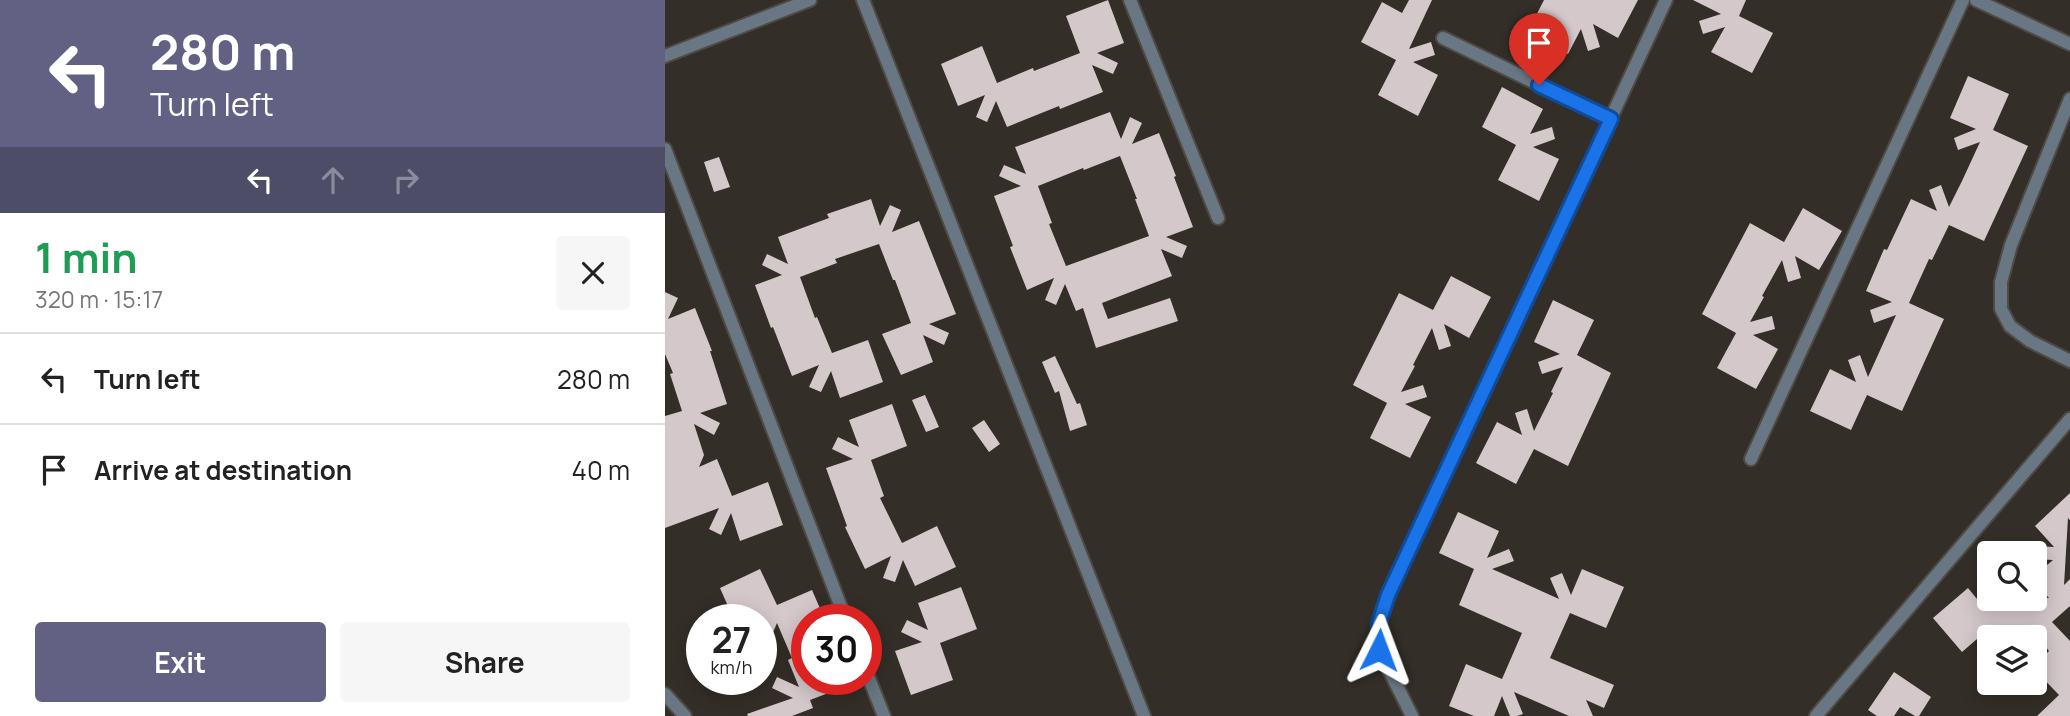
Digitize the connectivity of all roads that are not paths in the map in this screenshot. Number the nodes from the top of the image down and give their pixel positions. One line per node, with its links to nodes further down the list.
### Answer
1 (810, 0): 9 (street)
2 (863, 0): 22 (street)
3 (1130, 0): 13 (street)
4 (1666, 0): 11 (street)
5 (1963, 0): 16 (street)
6 (1976, 0): 8 (street)
7 (1443, 38): 11 (street)
8 (2070, 44)
9 (665, 56)
10 (2069, 103): 14 (street)
11 (1611, 119): 23 (street)
12 (665, 149): 17 (street)
13 (1218, 218)
14 (2070, 361)
15 (2070, 419): 24 (street)
16 (1751, 459)
17 (840, 604)
18 (665, 694): 20 (street)
19 (876, 695): 21 (street)
20 (685, 716)
21 (884, 716)
22 (1144, 716)
23 (1412, 716)
24 (1816, 716)

